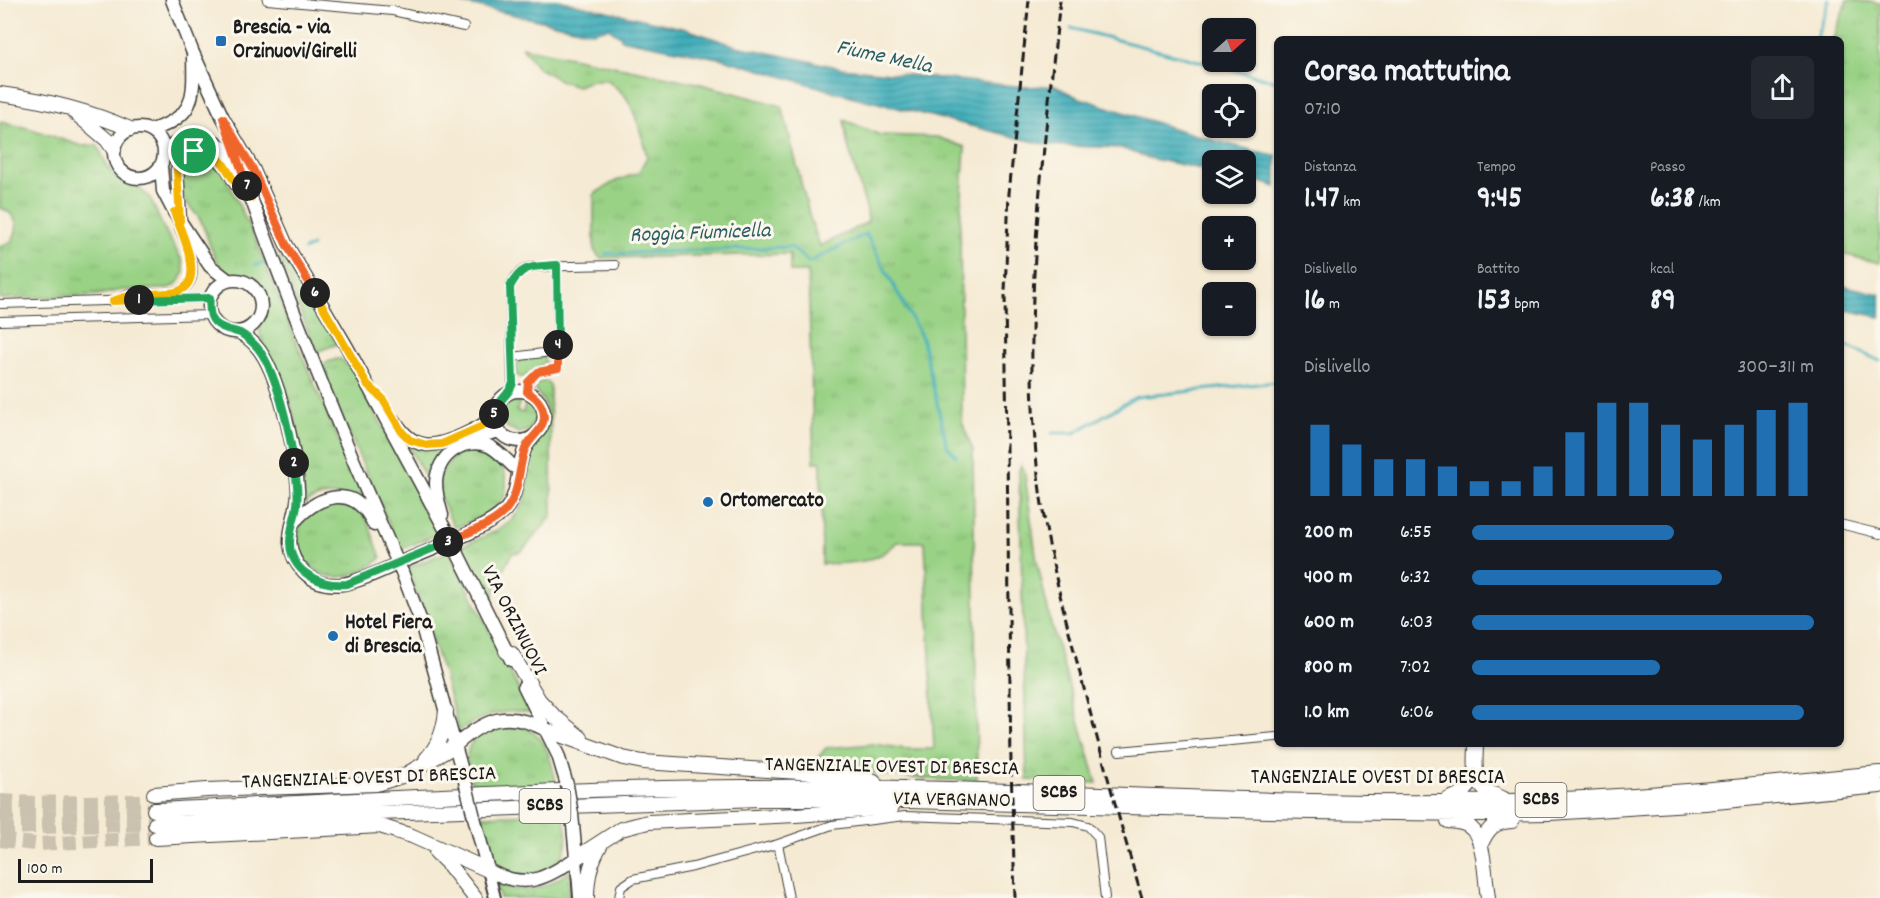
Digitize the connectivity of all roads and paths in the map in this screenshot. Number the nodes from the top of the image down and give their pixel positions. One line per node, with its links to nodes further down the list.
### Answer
1 (172, 0): 4 (main road, VIA ORZINUOVI)
2 (267, 0): 3 (street)
3 (464, 27)
4 (193, 53): 7 (main road, VIA ORZINUOVI); 9 (main road)
5 (0, 94): 6 (highway)
6 (72, 111): 8 (highway); 10 (highway)
7 (223, 118): 14 (main road, VIA ORZINUOVI); 30 (main road, VIA ORZINUOVI)
8 (130, 129): 9 (main road); 10 (main road)
9 (150, 130): 11 (main road)
10 (114, 150): 12 (main road)
11 (163, 161): 12 (main road); 13 (main road); 14 (main road)
12 (141, 178): 13 (main road)
13 (163, 191): 15 (main road)
14 (251, 198): 15 (main road); 42 (main road, VIA ORZINUOVI)
15 (177, 217): 18 (main road); 21 (street)
16 (557, 265): 17 (street); 28 (street); 29 (street)
17 (615, 265)
18 (210, 266): 19 (main road); 20 (main road)
19 (228, 280): 20 (main road); 25 (main road)
20 (212, 294): 21 (street); 23 (main road)
21 (113, 301): 22 (street)
22 (0, 304)
23 (210, 315): 24 (street); 26 (main road)
24 (0, 321)
25 (254, 323): 26 (main road); 27 (main road)
26 (239, 332): 27 (main road)
27 (256, 346): 38 (main road)
28 (558, 351): 29 (street); 31 (street)
29 (513, 357): 32 (street)
30 (367, 384): 33 (main road); 40 (main road, VIA ORZINUOVI)
31 (527, 392): 32 (main road); 34 (main road)
32 (510, 393): 33 (main road)
33 (494, 414): 35 (main road)
34 (536, 434): 35 (main road); 37 (main road)
35 (504, 435): 36 (main road); 37 (main road)
36 (464, 445): 37 (main road); 40 (main road)
37 (516, 474): 38 (main road)
38 (294, 521): 42 (main road)
39 (1844, 525): 41 (street)
40 (445, 530): 43 (main road, VIA ORZINUOVI, bridge)
41 (1880, 534)
42 (393, 552): 44 (main road, VIA ORZINUOVI, bridge)
43 (506, 651): 45 (main road, VIA ORZINUOVI); 49 (highway)
44 (446, 711): 47 (main road, VIA ORZINUOVI); 51 (highway)
45 (546, 730): 47 (main road); 49 (highway); 67 (main road, VIA ORZINUOVI, bridge)
46 (1274, 737): 50 (street)
47 (456, 745): 51 (highway); 68 (main road, VIA ORZINUOVI, bridge)
48 (1476, 747): 52 (highway)
49 (601, 750): 55 (highway)
50 (1119, 751)
51 (419, 768): 62 (highway)
52 (1476, 773): 56 (highway); 58 (highway)
53 (1880, 773): 56 (highway, TANGENZIALE OVEST DI BRESCIA / SCBS)
54 (1880, 786): 59 (highway, TANGENZIALE OVEST DI BRESCIA / SCBS)
55 (917, 788): 58 (highway, TANGENZIALE OVEST DI BRESCIA / SCBS); 60 (highway, TANGENZIALE OVEST DI BRESCIA / SCBS)
56 (1508, 801): 58 (highway, TANGENZIALE OVEST DI BRESCIA / SCBS)
57 (936, 802): 60 (highway, TANGENZIALE OVEST DI BRESCIA / SCBS); 61 (highway, TANGENZIALE OVEST DI BRESCIA / SCBS); 63 (highway)
58 (1439, 802)
59 (1550, 813): 61 (highway, TANGENZIALE OVEST DI BRESCIA / SCBS); 66 (highway)
60 (214, 814): 62 (highway); 62 (highway)
61 (1426, 815): 66 (highway)
62 (155, 816): 64 (highway)
63 (603, 840): 67 (highway); 72 (highway)
64 (428, 844): 68 (highway); 69 (highway)
65 (778, 844): 73 (street, VIA VERGNANO); 74 (street); 75 (street, VIA VERGNANO)
66 (1481, 844): 76 (highway)
67 (576, 858): 68 (main road); 71 (main road, VIA ORZINUOVI)
68 (488, 870): 70 (main road, VIA ORZINUOVI)
69 (475, 898)
70 (495, 898)
71 (579, 898)
72 (587, 898)
73 (618, 898)
74 (789, 898)
75 (1105, 898)
76 (1488, 898)

